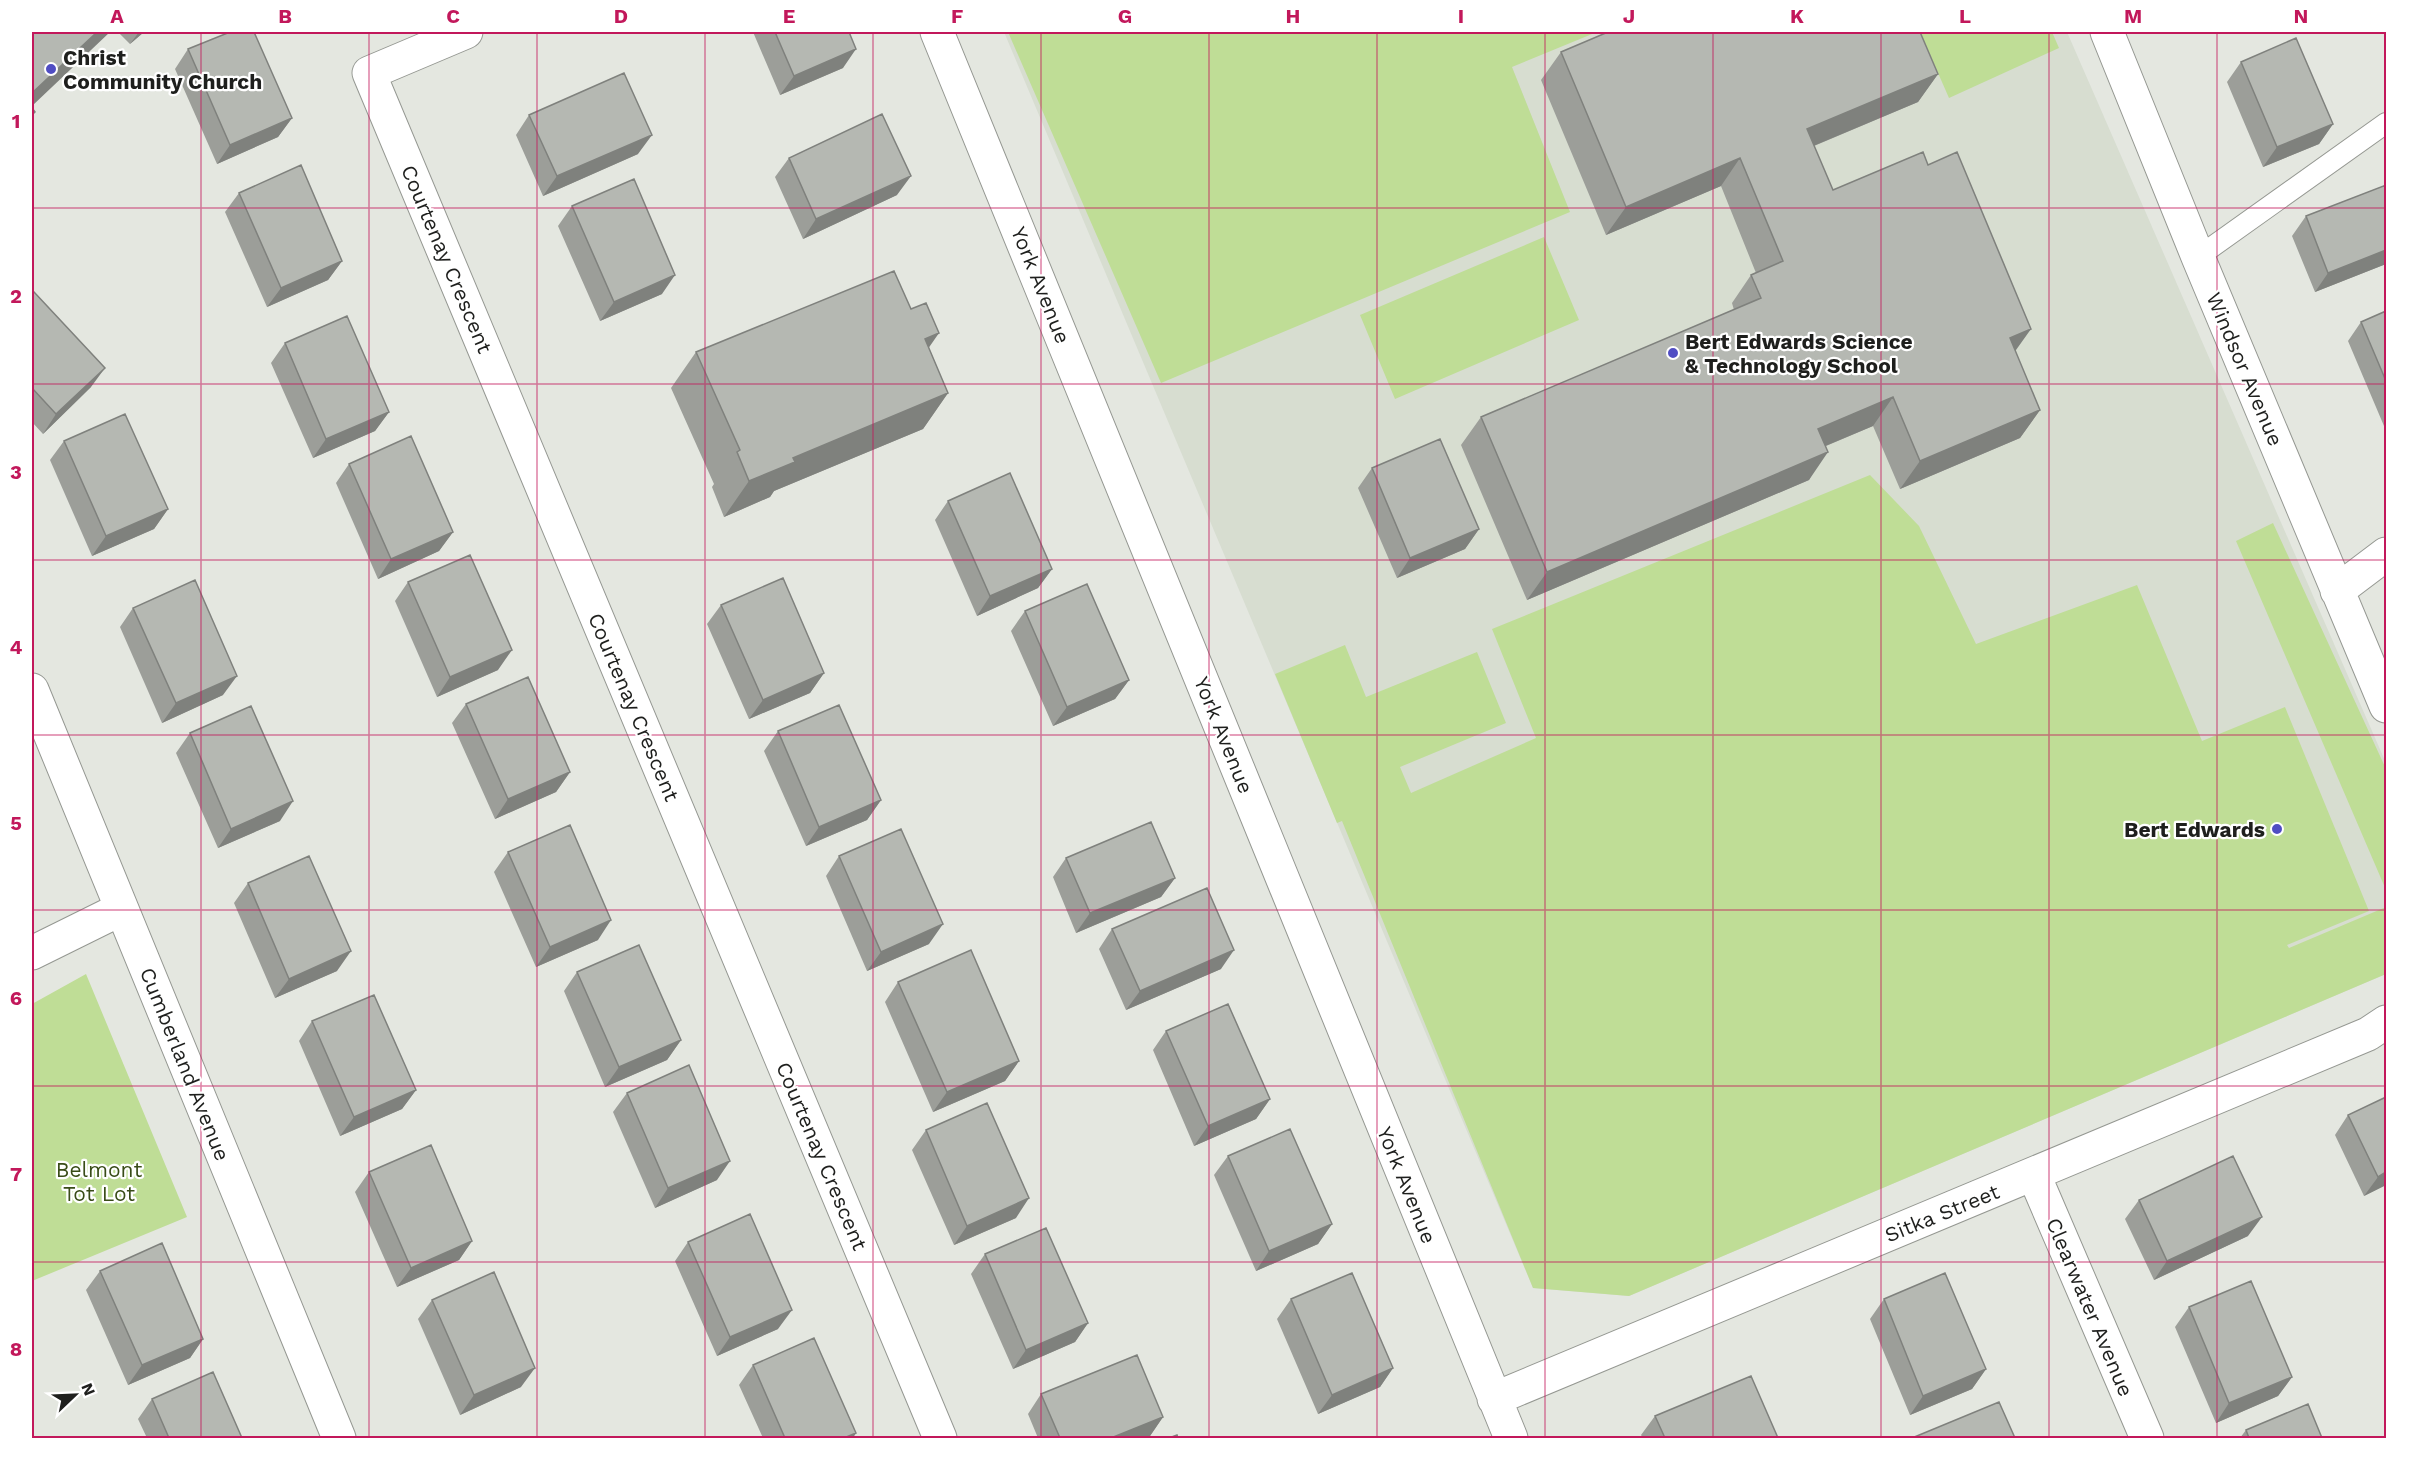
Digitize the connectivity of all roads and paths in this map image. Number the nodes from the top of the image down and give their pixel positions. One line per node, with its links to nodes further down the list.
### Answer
1 (466, 32): 16 (street, Courtenay Crescent)
2 (937, 32): 14 (street, York Avenue)
3 (2107, 32): 5 (street, Windsor Avenue)
4 (2386, 123): 5 (lane)
5 (2198, 257): 7 (street, Windsor Avenue)
6 (2386, 555): 7 (street)
7 (2337, 591): 9 (street, Windsor Avenue)
8 (32, 690): 10 (street, Cumberland Avenue)
9 (2386, 705)
10 (121, 909): 11 (street); 15 (street, Cumberland Avenue)
11 (32, 954)
12 (2386, 1022): 13 (street, Sitka Street)
13 (2034, 1175): 14 (street, Sitka Street); 18 (street, Clearwater Avenue)
14 (1494, 1399): 17 (street, York Avenue)
15 (339, 1438)
16 (940, 1438)
17 (1511, 1438)
18 (2147, 1438)

